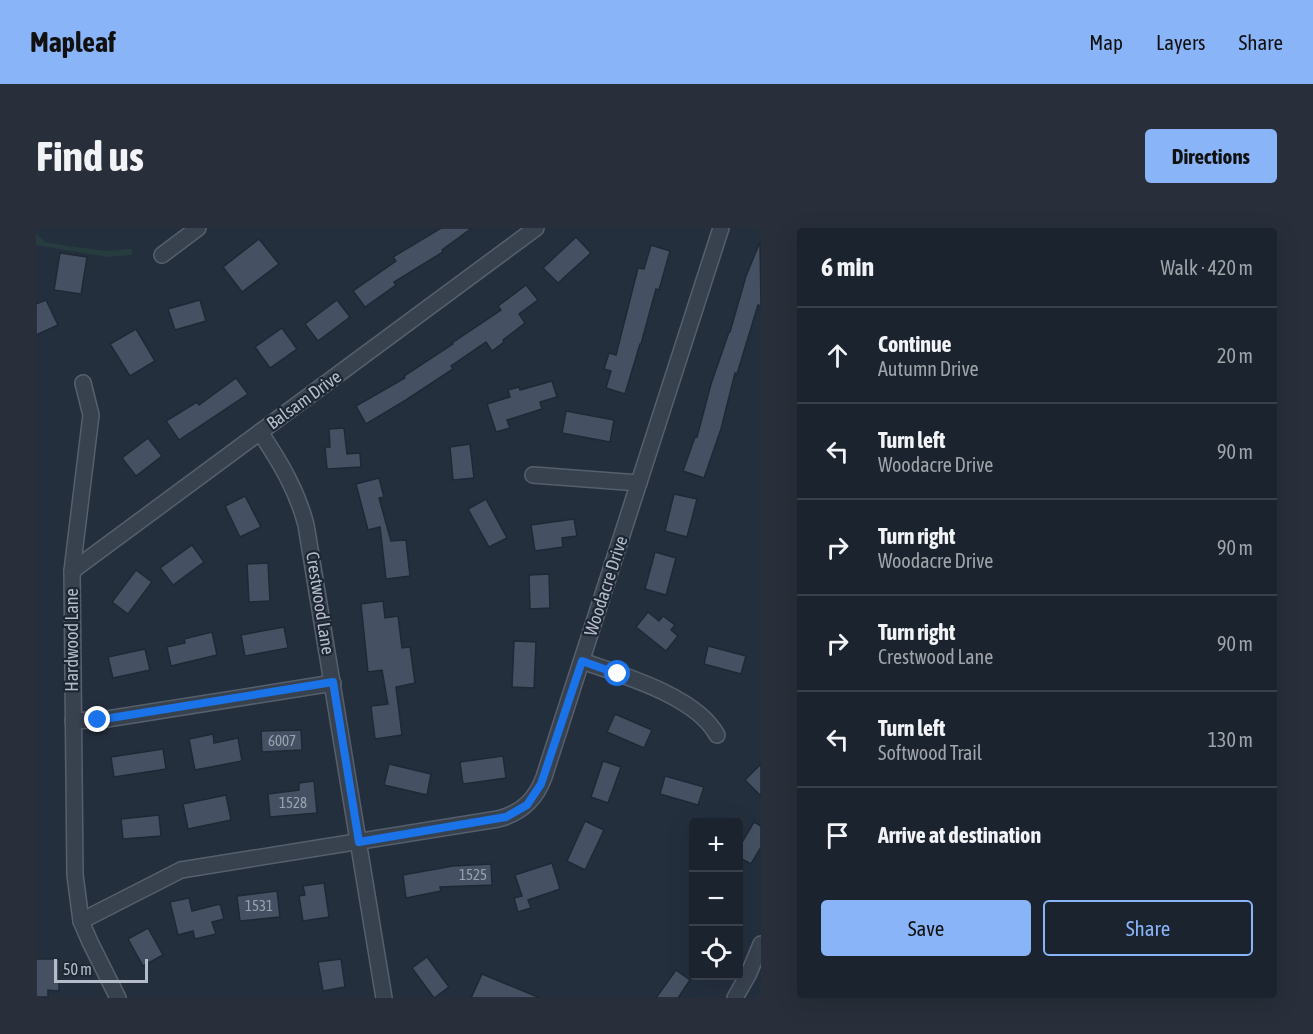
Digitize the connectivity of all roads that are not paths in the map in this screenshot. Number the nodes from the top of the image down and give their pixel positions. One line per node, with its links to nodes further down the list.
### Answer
1 (198, 228): 4 (street)
2 (536, 228): 6 (street, Balsam Drive)
3 (721, 228): 8 (street, Woodacre Drive)
4 (162, 255)
5 (83, 383): 9 (street, Hardwood Lane)
6 (260, 432): 9 (street, Balsam Drive); 11 (street, Crestwood Lane)
7 (532, 475): 8 (street)
8 (639, 483): 10 (street, Woodacre Drive)
9 (72, 571): 12 (street, Hardwood Lane)
10 (582, 661): 13 (street); 14 (street, Woodacre Drive)
11 (333, 682): 12 (street); 14 (street, Crestwood Lane)
12 (73, 721): 15 (street, Hardwood Lane)
13 (717, 735)
14 (359, 842): 15 (street, Woodacre Drive); 18 (street, Crestwood Lane)
15 (81, 921): 17 (street, Hardwood Lane)
16 (761, 944): 19 (street)
17 (118, 998)
18 (384, 998)
19 (735, 998)

